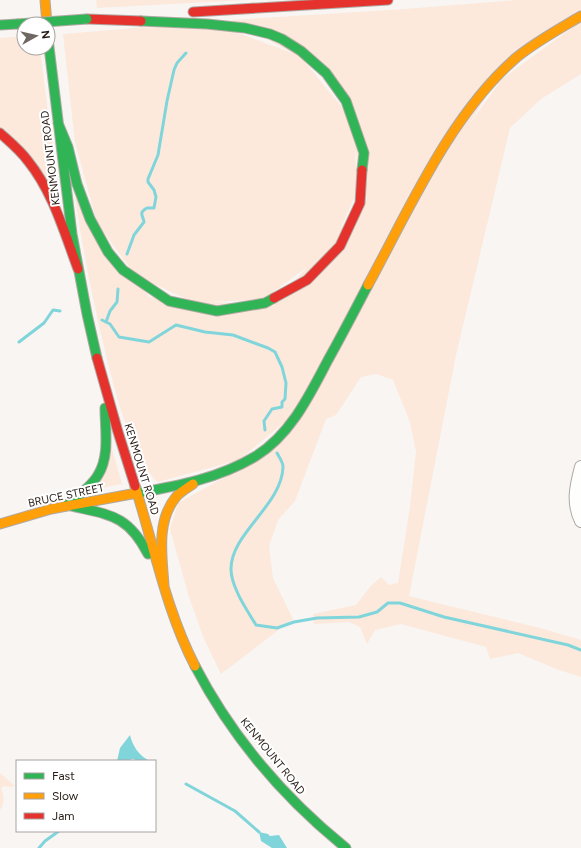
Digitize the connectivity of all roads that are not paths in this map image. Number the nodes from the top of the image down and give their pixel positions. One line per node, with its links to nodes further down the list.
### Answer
1 (45, 0): 3 (main road)
2 (388, 0): 5 (main road)
3 (46, 16)
4 (581, 16): 13 (main road, BRUCE STREET)
5 (87, 18): 6 (main road, bridge); 8 (main road)
6 (0, 25)
7 (50, 56): 8 (main road, KENMOUNT ROAD)
8 (58, 123): 10 (main road, KENMOUNT ROAD)
9 (0, 133): 10 (main road)
10 (78, 269): 11 (main road, KENMOUNT ROAD)
11 (105, 388): 14 (main road, KENMOUNT ROAD); 15 (main road)
12 (581, 467): 16 (street)
13 (200, 479): 14 (main road, BRUCE STREET); 18 (main road)
14 (137, 493): 15 (main road, BRUCE STREET); 18 (main road, KENMOUNT ROAD)
15 (67, 505): 17 (main road, BRUCE STREET); 18 (main road)
16 (581, 521)
17 (0, 524)
18 (164, 585): 19 (main road, KENMOUNT ROAD)
19 (346, 848)

